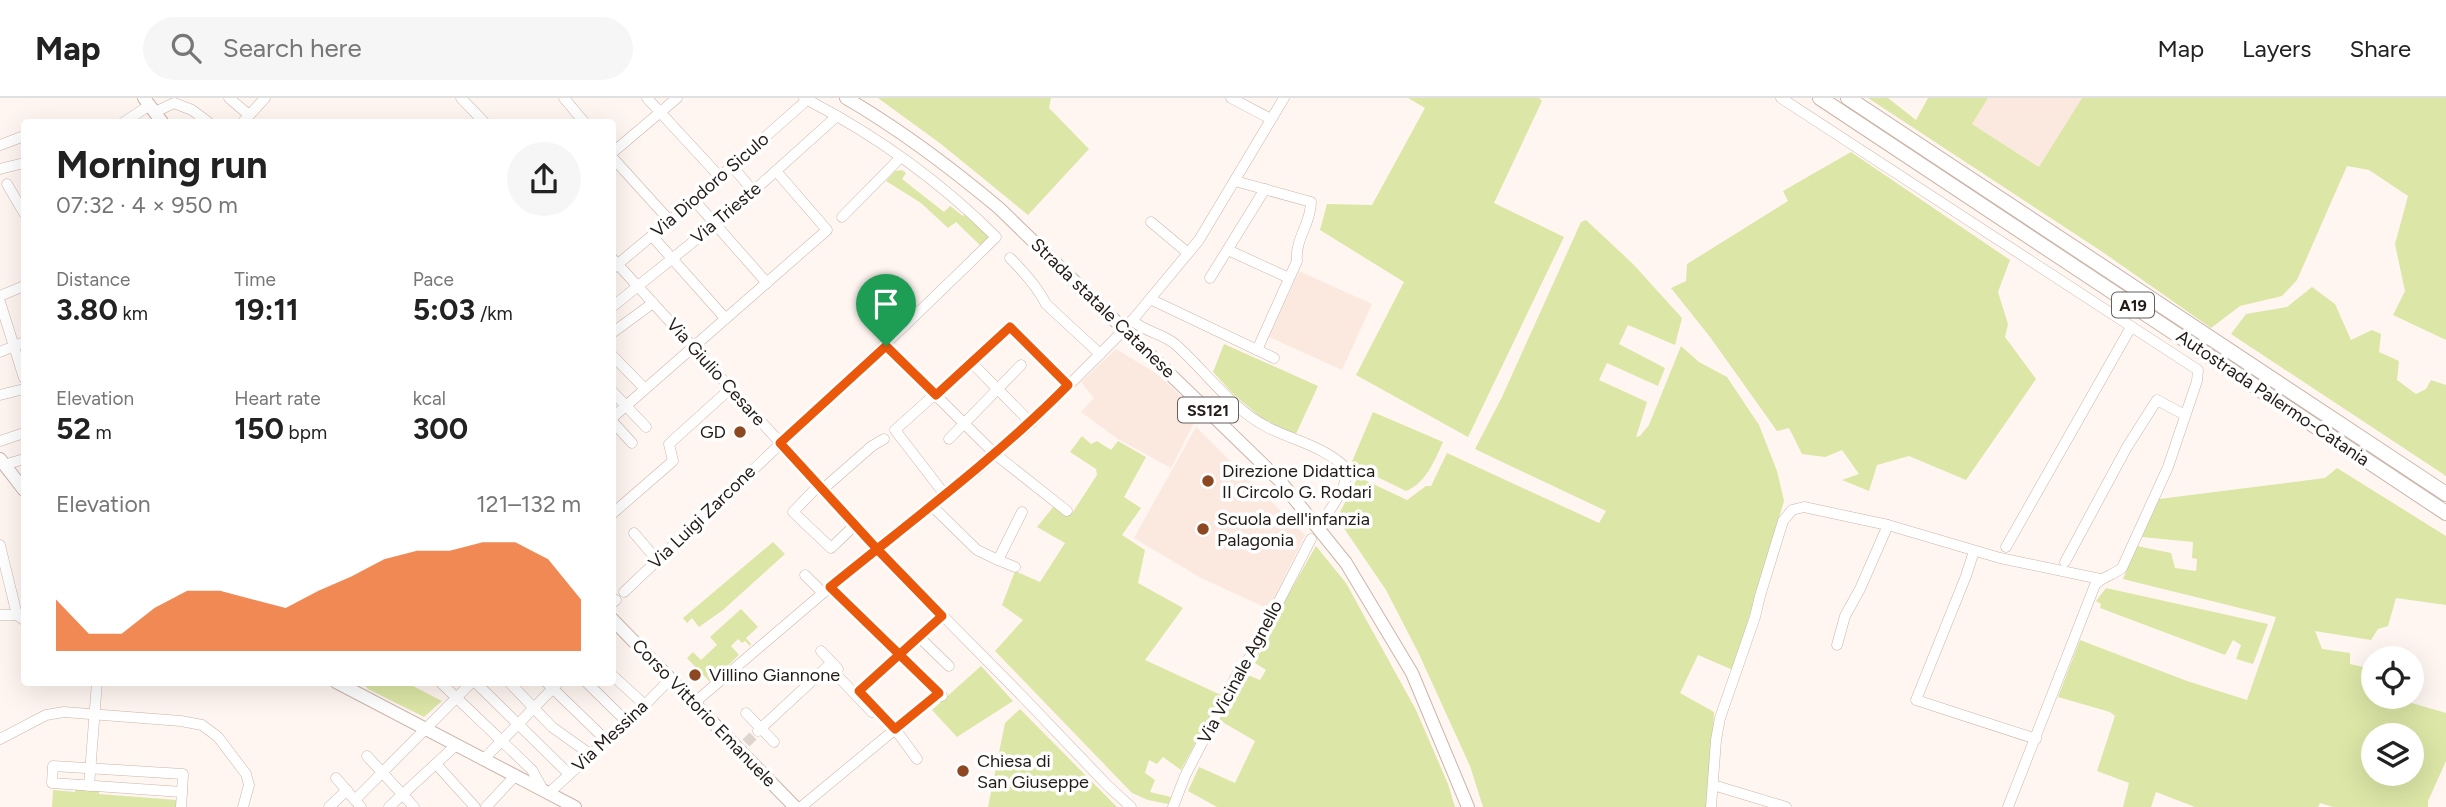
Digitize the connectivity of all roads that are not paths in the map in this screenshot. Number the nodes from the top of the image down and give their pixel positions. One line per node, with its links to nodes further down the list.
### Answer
1 (229, 98): 19 (street)
2 (265, 98): 19 (street)
3 (461, 98): 20 (street)
4 (564, 98): 21 (street)
5 (647, 98): 15 (street)
6 (677, 98): 15 (street)
7 (846, 98): 192 (main road, Strada statale Catanese / SS121)
8 (1231, 98): 22 (street)
9 (1284, 98): 22 (street)
10 (1781, 98): 61 (street)
11 (1820, 98): 106 (highway, Autostrada Palermo-Catania / A19)
12 (1847, 98): 100 (highway, Autostrada Palermo-Catania / A19)
13 (805, 99): 16 (street); 29 (street, Via Diodoro Siculo)
14 (150, 106): 17 (street); 18 (street)
15 (660, 112): 25 (street); 32 (street)
16 (837, 116): 26 (street); 31 (street, Via Trieste)
17 (129, 119)
18 (200, 119)
19 (244, 119)
20 (481, 119)
21 (582, 119)
22 (1271, 119): 33 (street)
23 (21, 137): 24 (street)
24 (0, 145)
25 (616, 151)
26 (901, 157): 39 (street); 66 (street, Via Luigi Zarcone)
27 (616, 160): 40 (street)
28 (21, 164): 30 (street)
29 (732, 166): 32 (street, Via Diodoro Siculo); 36 (street)
30 (0, 169)
31 (776, 171): 36 (street, Via Trieste); 52 (street)
32 (720, 177): 38 (street, Via Diodoro Siculo)
33 (1235, 181): 35 (street); 45 (street)
34 (6, 184): 37 (street)
35 (1265, 189): 44 (street); 51 (street)
36 (753, 191): 42 (street, Via Trieste)
37 (20, 197)
38 (694, 200): 40 (street, Via Diodoro Siculo); 42 (street)
39 (842, 217)
40 (670, 221): 43 (street, Via Diodoro Siculo)
41 (1151, 222): 45 (street)
42 (714, 225): 47 (street, Via Trieste); 52 (street)
43 (652, 236): 47 (street); 48 (street, Via Diodoro Siculo)
44 (1228, 250): 50 (street); 51 (street)
45 (1188, 253): 56 (street)
46 (1010, 258): 69 (street)
47 (672, 259): 54 (street, Via Trieste); 60 (street)
48 (616, 262)
49 (616, 265): 54 (street, Via Giulio Cesare)
50 (1210, 278)
51 (1289, 278): 67 (street)
52 (767, 283): 60 (street)
53 (21, 287): 55 (street)
54 (639, 287): 58 (street, Via Giulio Cesare); 59 (street, Via Trieste)
55 (0, 296)
56 (1150, 299): 67 (street); 107 (street)
57 (0, 302): 64 (street)
58 (653, 303): 62 (street); 65 (street, Via Giulio Cesare)
59 (616, 304)
60 (725, 318): 65 (street)
61 (2131, 327): 84 (street); 113 (street)
62 (616, 330)
63 (1119, 335): 69 (street)
64 (20, 344): 68 (street)
65 (692, 346): 75 (street, Via Giulio Cesare); 76 (street)
66 (886, 346): 79 (street); 94 (street, Via Luigi Zarcone)
67 (1257, 350): 70 (street)
68 (0, 352)
69 (1100, 354): 74 (street)
70 (1274, 358)
71 (616, 360): 76 (street)
72 (971, 362): 74 (street); 77 (street); 79 (street)
73 (1021, 365): 77 (street)
74 (1068, 385): 86 (street)
75 (731, 388): 94 (street, Via Giulio Cesare); 103 (street)
76 (645, 389): 82 (street)
77 (998, 389): 85 (street); 86 (street)
78 (21, 390): 80 (street)
79 (936, 395): 85 (street); 101 (street)
80 (0, 396)
81 (616, 397): 82 (street)
82 (626, 406): 83 (street); 88 (street)
83 (616, 415)
84 (2185, 415): 118 (street); 121 (street)
85 (964, 423): 91 (street); 95 (street)
86 (1031, 423): 95 (street)
87 (616, 424): 93 (street)
88 (646, 427)
89 (21, 434): 92 (street)
90 (884, 439): 99 (street)
91 (949, 439)
92 (0, 441)
93 (632, 443)
94 (780, 443): 99 (street, Via Giulio Cesare); 117 (street, Via Luigi Zarcone)
95 (995, 454): 101 (street); 104 (street)
96 (21, 459): 97 (street)
97 (2, 462): 98 (main road)
98 (21, 486)
99 (821, 487): 108 (street, Via Giulio Cesare); 108 (street)
100 (2446, 494)
101 (945, 495): 102 (street)
102 (932, 506): 114 (street); 116 (street)
103 (616, 511)
104 (1067, 511)
105 (1022, 512): 116 (street)
106 (2446, 513)
107 (1327, 515)
108 (855, 525): 114 (street, Via Giulio Cesare)
109 (1888, 525): 115 (street); 129 (street); 173 (street)
110 (634, 533): 117 (street)
111 (1311, 539): 191 (street, Via Vicinale Agnello)
112 (0, 545): 126 (street)
113 (2006, 547)
114 (877, 549): 122 (street); 125 (street, Via Giulio Cesare)
115 (1974, 551): 121 (street); 158 (street)
116 (998, 560): 119 (street)
117 (657, 561): 123 (street, Via Luigi Zarcone)
118 (2065, 562)
119 (1015, 567)
120 (805, 575): 122 (street)
121 (2100, 579): 158 (street)
122 (827, 590): 131 (street); 146 (street)
123 (617, 598)
124 (0, 615): 126 (street)
125 (942, 616): 128 (street); 190 (street, Via Giulio Cesare)
126 (21, 617)
127 (616, 626): 133 (main road, Corso Vittorio Emanuele)
128 (918, 636): 131 (street); 132 (street)
129 (1837, 645)
130 (821, 651): 144 (street)
131 (900, 652): 144 (street); 154 (street)
132 (950, 666)
133 (671, 678): 146 (main road, Corso Vittorio Emanuele); 147 (street, Via Messina)
134 (616, 679): 147 (street)
135 (97, 686): 151 (street)
136 (344, 686): 155 (main road)
137 (444, 686): 145 (street)
138 (468, 686): 145 (street)
139 (477, 686): 153 (street)
140 (513, 686): 148 (street)
141 (552, 686): 148 (street)
142 (554, 686): 159 (street)
143 (590, 686): 152 (street)
144 (859, 691): 149 (street)
145 (454, 698): 155 (street); 160 (street)
146 (694, 703): 188 (main road, Corso Vittorio Emanuele)
147 (645, 705): 152 (street, Via Messina)
148 (534, 708): 153 (street); 163 (street)
149 (877, 709): 154 (street); 156 (street)
150 (746, 713): 156 (street)
151 (95, 715): 157 (street); 168 (street); 181 (street)
152 (626, 722): 159 (street, Via Messina)
153 (518, 724): 160 (street); 170 (street)
154 (895, 729): 165 (street); 189 (street)
155 (426, 730): 162 (main road); 169 (street)
156 (760, 730): 161 (street)
157 (0, 739)
158 (2036, 739): 195 (street)
159 (606, 740): 163 (street, Via Messina)
160 (501, 741): 166 (street); 177 (street)
161 (774, 743)
162 (455, 746): 166 (main road); 167 (street)
163 (590, 754): 170 (street, Via Messina)
164 (368, 757): 169 (street)
165 (917, 759)
166 (483, 760): 171 (main road)
167 (436, 764): 178 (street); 185 (street)
168 (91, 768): 174 (street); 174 (street); 176 (street)
169 (383, 773): 178 (street); 179 (street)
170 (569, 774): 177 (street, Via Messina)
171 (515, 776): 177 (main road); 186 (street)
172 (336, 778): 175 (street)
173 (1713, 785): 193 (street); 194 (street)
174 (89, 786): 176 (street)
175 (347, 790): 179 (street); 182 (street)
176 (182, 792): 180 (street)
177 (546, 792): 187 (main road)
178 (403, 794): 183 (street); 184 (street)
179 (358, 803)
180 (181, 807)
181 (243, 807)
182 (329, 807)
183 (389, 807)
184 (414, 807)
185 (475, 807)
186 (486, 807)
187 (575, 807)
188 (795, 807)
189 (801, 807)
190 (1131, 807)
191 (1173, 807)
192 (1468, 807)
193 (1711, 807)
194 (1786, 807)
195 (2008, 807)

